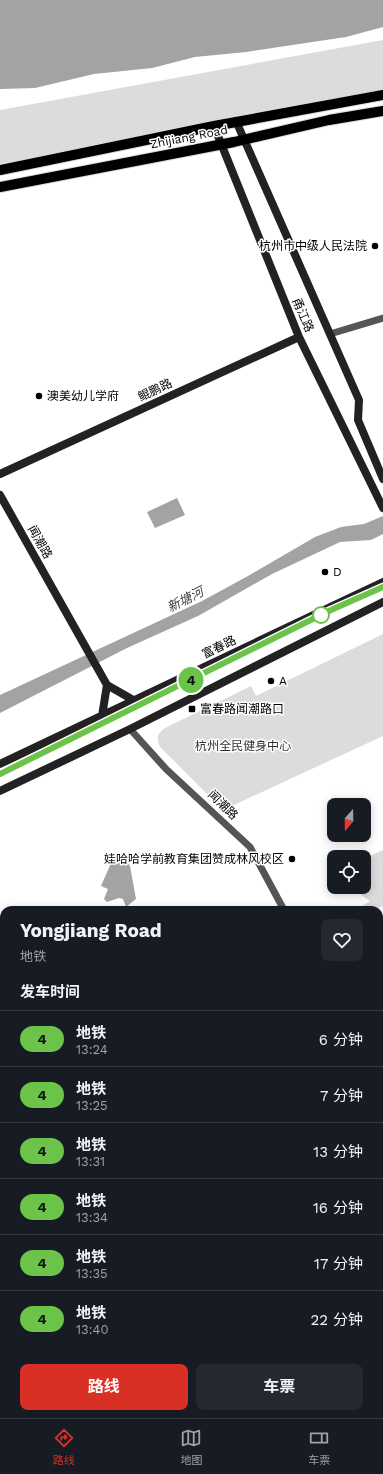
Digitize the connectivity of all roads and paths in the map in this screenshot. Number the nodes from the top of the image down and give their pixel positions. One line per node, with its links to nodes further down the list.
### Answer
1 (383, 95): 3 (main road, Zhijiang Road)
2 (383, 111): 5 (main road, Zhijiang Road)
3 (236, 122): 4 (main road, Zhijiang Road); 5 (street, 甬江路)
4 (214, 126): 6 (street, 甬江路); 7 (main road, Zhijiang Road)
5 (244, 139): 6 (main road, Zhijiang Road); 10 (street, 甬江路)
6 (221, 144): 8 (main road, Zhijiang Road); 11 (street, 甬江路)
7 (0, 170)
8 (0, 187)
9 (383, 318): 10 (street)
10 (330, 334): 13 (street, 甬江路)
11 (299, 337): 12 (street, 鲲鹏路); 15 (street, 甬江路)
12 (0, 474)
13 (383, 479)
14 (0, 495): 18 (street, 闻潮路)
15 (383, 508)
16 (383, 582): 19 (street, 富春路)
17 (383, 602): 21 (street)
18 (107, 684): 19 (street, 闻潮路); 20 (street)
19 (135, 701): 20 (street, 富春路)
20 (102, 716): 22 (street, 富春路)
21 (130, 729): 23 (street); 24 (street, 闻潮路)
22 (0, 764)
23 (0, 791)
24 (282, 906)

